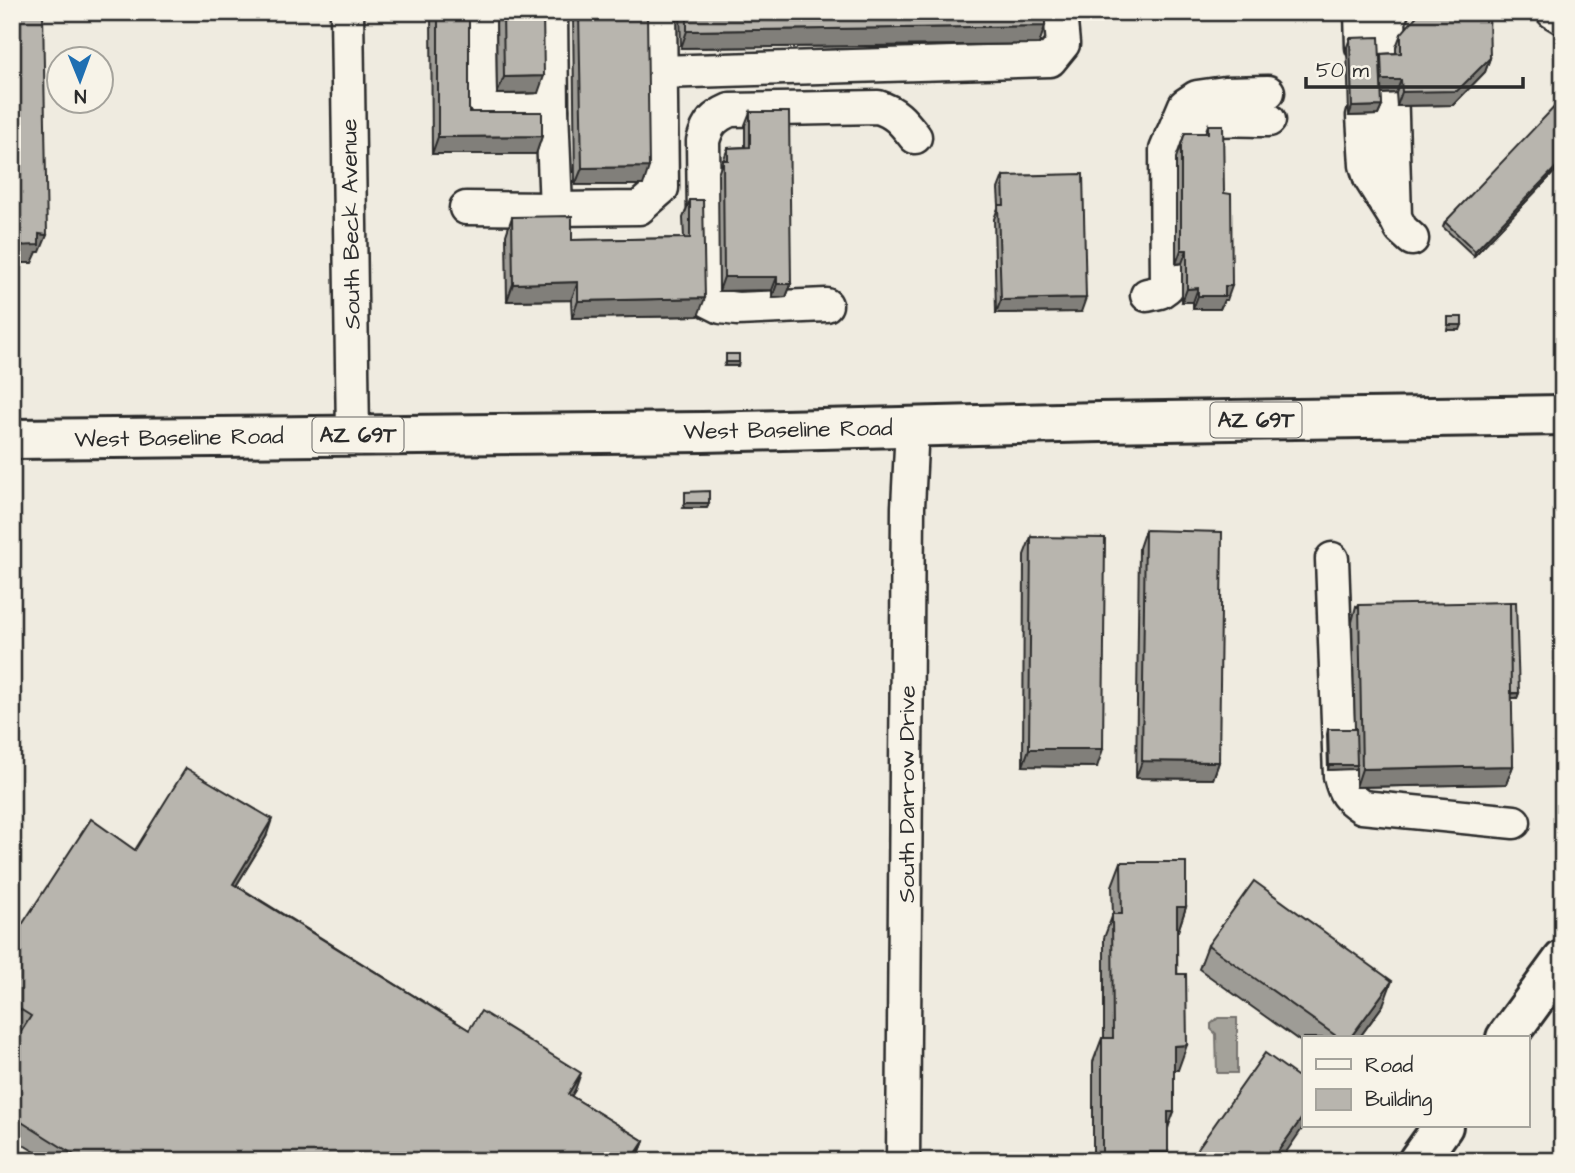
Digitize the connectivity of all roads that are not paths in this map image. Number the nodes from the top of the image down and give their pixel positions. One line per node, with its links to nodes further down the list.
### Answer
1 (347, 12): 22 (street, South Beck Avenue)
2 (479, 12): 13 (street)
3 (551, 12): 13 (street)
4 (660, 12): 11 (street)
5 (1060, 12): 11 (street)
6 (1361, 12): 10 (street)
7 (1392, 12): 14 (street)
8 (1553, 12): 9 (street)
9 (1563, 18)
10 (1362, 47)
11 (660, 72): 17 (street)
12 (1268, 106): 18 (street)
13 (552, 110): 17 (street)
14 (1363, 116)
15 (915, 137): 19 (street)
16 (466, 208): 17 (street)
17 (556, 209)
18 (1147, 295)
19 (826, 305)
20 (1563, 415): 21 (main road, West Baseline Road / AZ 69T)
21 (912, 427): 22 (main road, West Baseline Road / AZ 69T); 29 (street, South Darrow Drive)
22 (353, 435): 23 (main road, West Baseline Road / AZ 69T)
23 (12, 439)
24 (1332, 559): 25 (street)
25 (1514, 822)
26 (1563, 960): 27 (main road)
27 (1507, 1036)
28 (1442, 1128): 30 (main road)
29 (903, 1161)
30 (1418, 1161)

